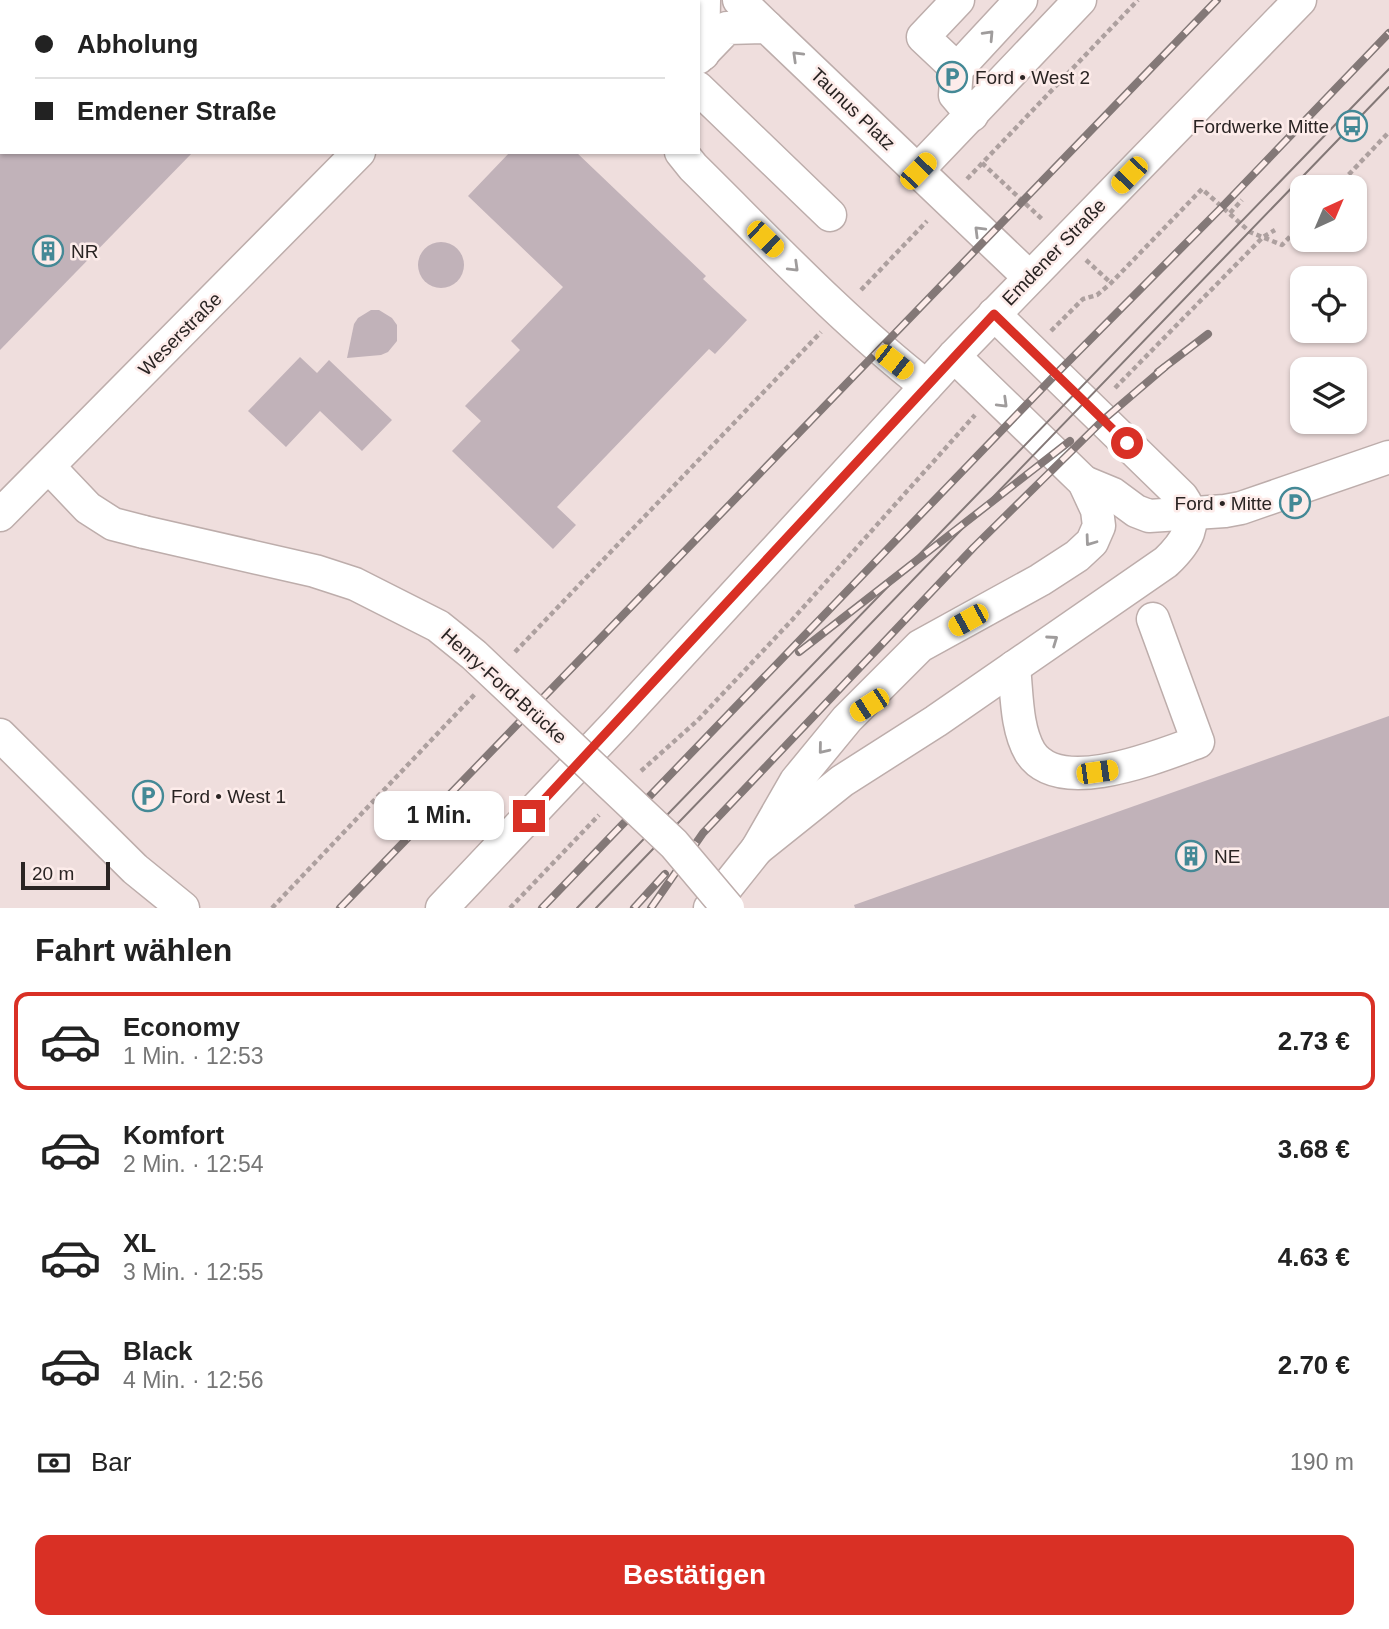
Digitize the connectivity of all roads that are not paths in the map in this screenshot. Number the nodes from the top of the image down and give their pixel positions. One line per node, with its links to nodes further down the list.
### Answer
1 (704, 0): 8 (street)
2 (739, 0): 7 (street, Taunus Platz)
3 (958, 0): 9 (street)
4 (1021, 0): 9 (street, one-way to 4)
5 (1080, 0): 11 (street)
6 (1300, 0): 16 (street, Emdener Straße)
7 (767, 27): 8 (street); 14 (street, Taunus Platz, one-way to 7)
8 (700, 56)
9 (957, 69): 11 (street)
10 (700, 90): 15 (street)
11 (972, 115): 14 (street)
12 (357, 154): 21 (street, Weserstraße)
13 (683, 154): 19 (street, one-way to 19)
14 (918, 171): 16 (street, Taunus Platz, one-way to 14)
15 (830, 215)
16 (1029, 277): 17 (street, Emdener Straße)
17 (994, 314): 18 (street, Emdener Straße); 23 (street)
18 (954, 356): 19 (street, Emdener Straße); 22 (street, one-way to 22)
19 (926, 386): 30 (street, Emdener Straße)
20 (1389, 457): 23 (street)
21 (49, 467): 24 (street, Weserstraße); 32 (street, Henry-Ford-Brücke, bridge)
22 (1084, 482): 23 (street); 28 (street, one-way to 28)
23 (1190, 513): 26 (street, one-way to 23)
24 (0, 515)
25 (1153, 619): 26 (street)
26 (1014, 667): 28 (street)
27 (0, 735): 29 (street)
28 (757, 849): 31 (street)
29 (183, 908)
30 (442, 908)
31 (710, 908)
32 (728, 908)

